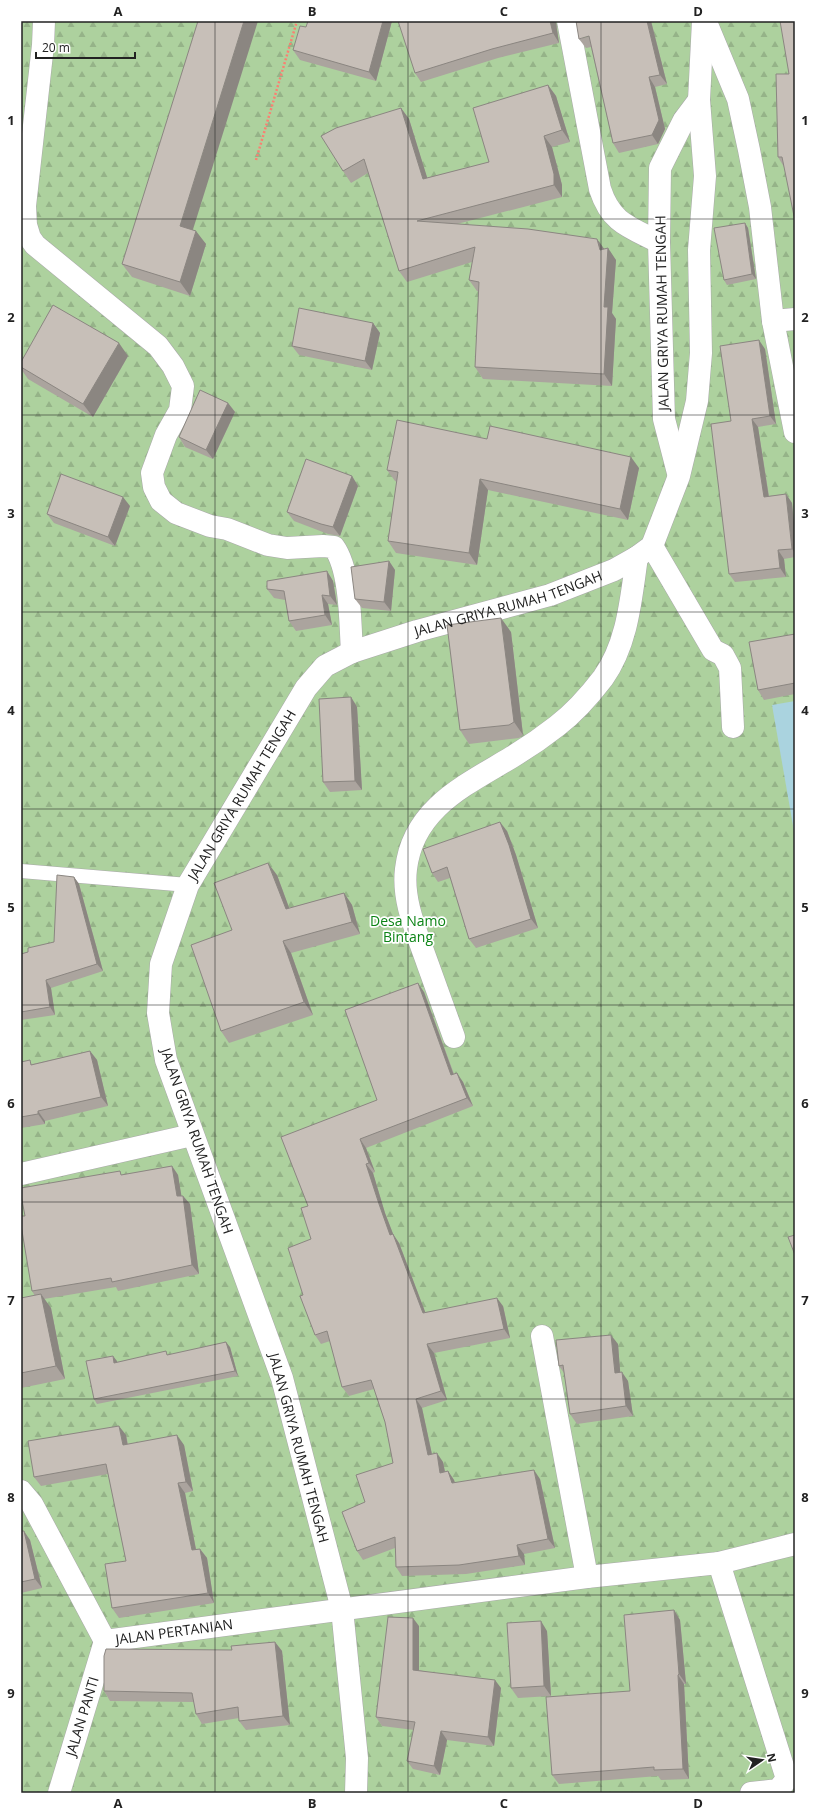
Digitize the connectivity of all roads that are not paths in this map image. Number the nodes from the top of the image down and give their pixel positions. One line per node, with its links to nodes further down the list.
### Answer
1 (44, 21): 11 (street)
2 (568, 21): 5 (street)
3 (704, 21): 4 (street); 7 (street)
4 (699, 100): 5 (street, JALAN GRIYA RUMAH TENGAH); 9 (street)
5 (659, 242): 9 (street, JALAN GRIYA RUMAH TENGAH)
6 (795, 319): 7 (street)
7 (773, 321): 8 (street)
8 (795, 432)
9 (679, 476): 10 (street)
10 (645, 552): 11 (street, JALAN GRIYA RUMAH TENGAH); 12 (street); 15 (street)
11 (352, 652): 14 (street, JALAN GRIYA RUMAH TENGAH)
12 (733, 727)
13 (21, 871): 14 (lane)
14 (188, 885): 16 (street, JALAN GRIYA RUMAH TENGAH)
15 (454, 1037)
16 (192, 1135): 17 (street); 23 (street, JALAN GRIYA RUMAH TENGAH)
17 (21, 1174)
18 (542, 1336): 22 (street)
19 (21, 1491): 24 (street, JALAN PERTANIAN)
20 (795, 1544): 21 (street, JALAN PERTANIAN)
21 (719, 1563): 22 (street, JALAN PERTANIAN); 27 (street)
22 (587, 1577): 23 (street, JALAN PERTANIAN)
23 (342, 1609): 24 (street, JALAN PERTANIAN); 26 (street, JALAN GRIYA RUMAH TENGAH)
24 (105, 1641): 25 (street, JALAN PANTI)
25 (59, 1793)
26 (356, 1793)
27 (751, 1793)

